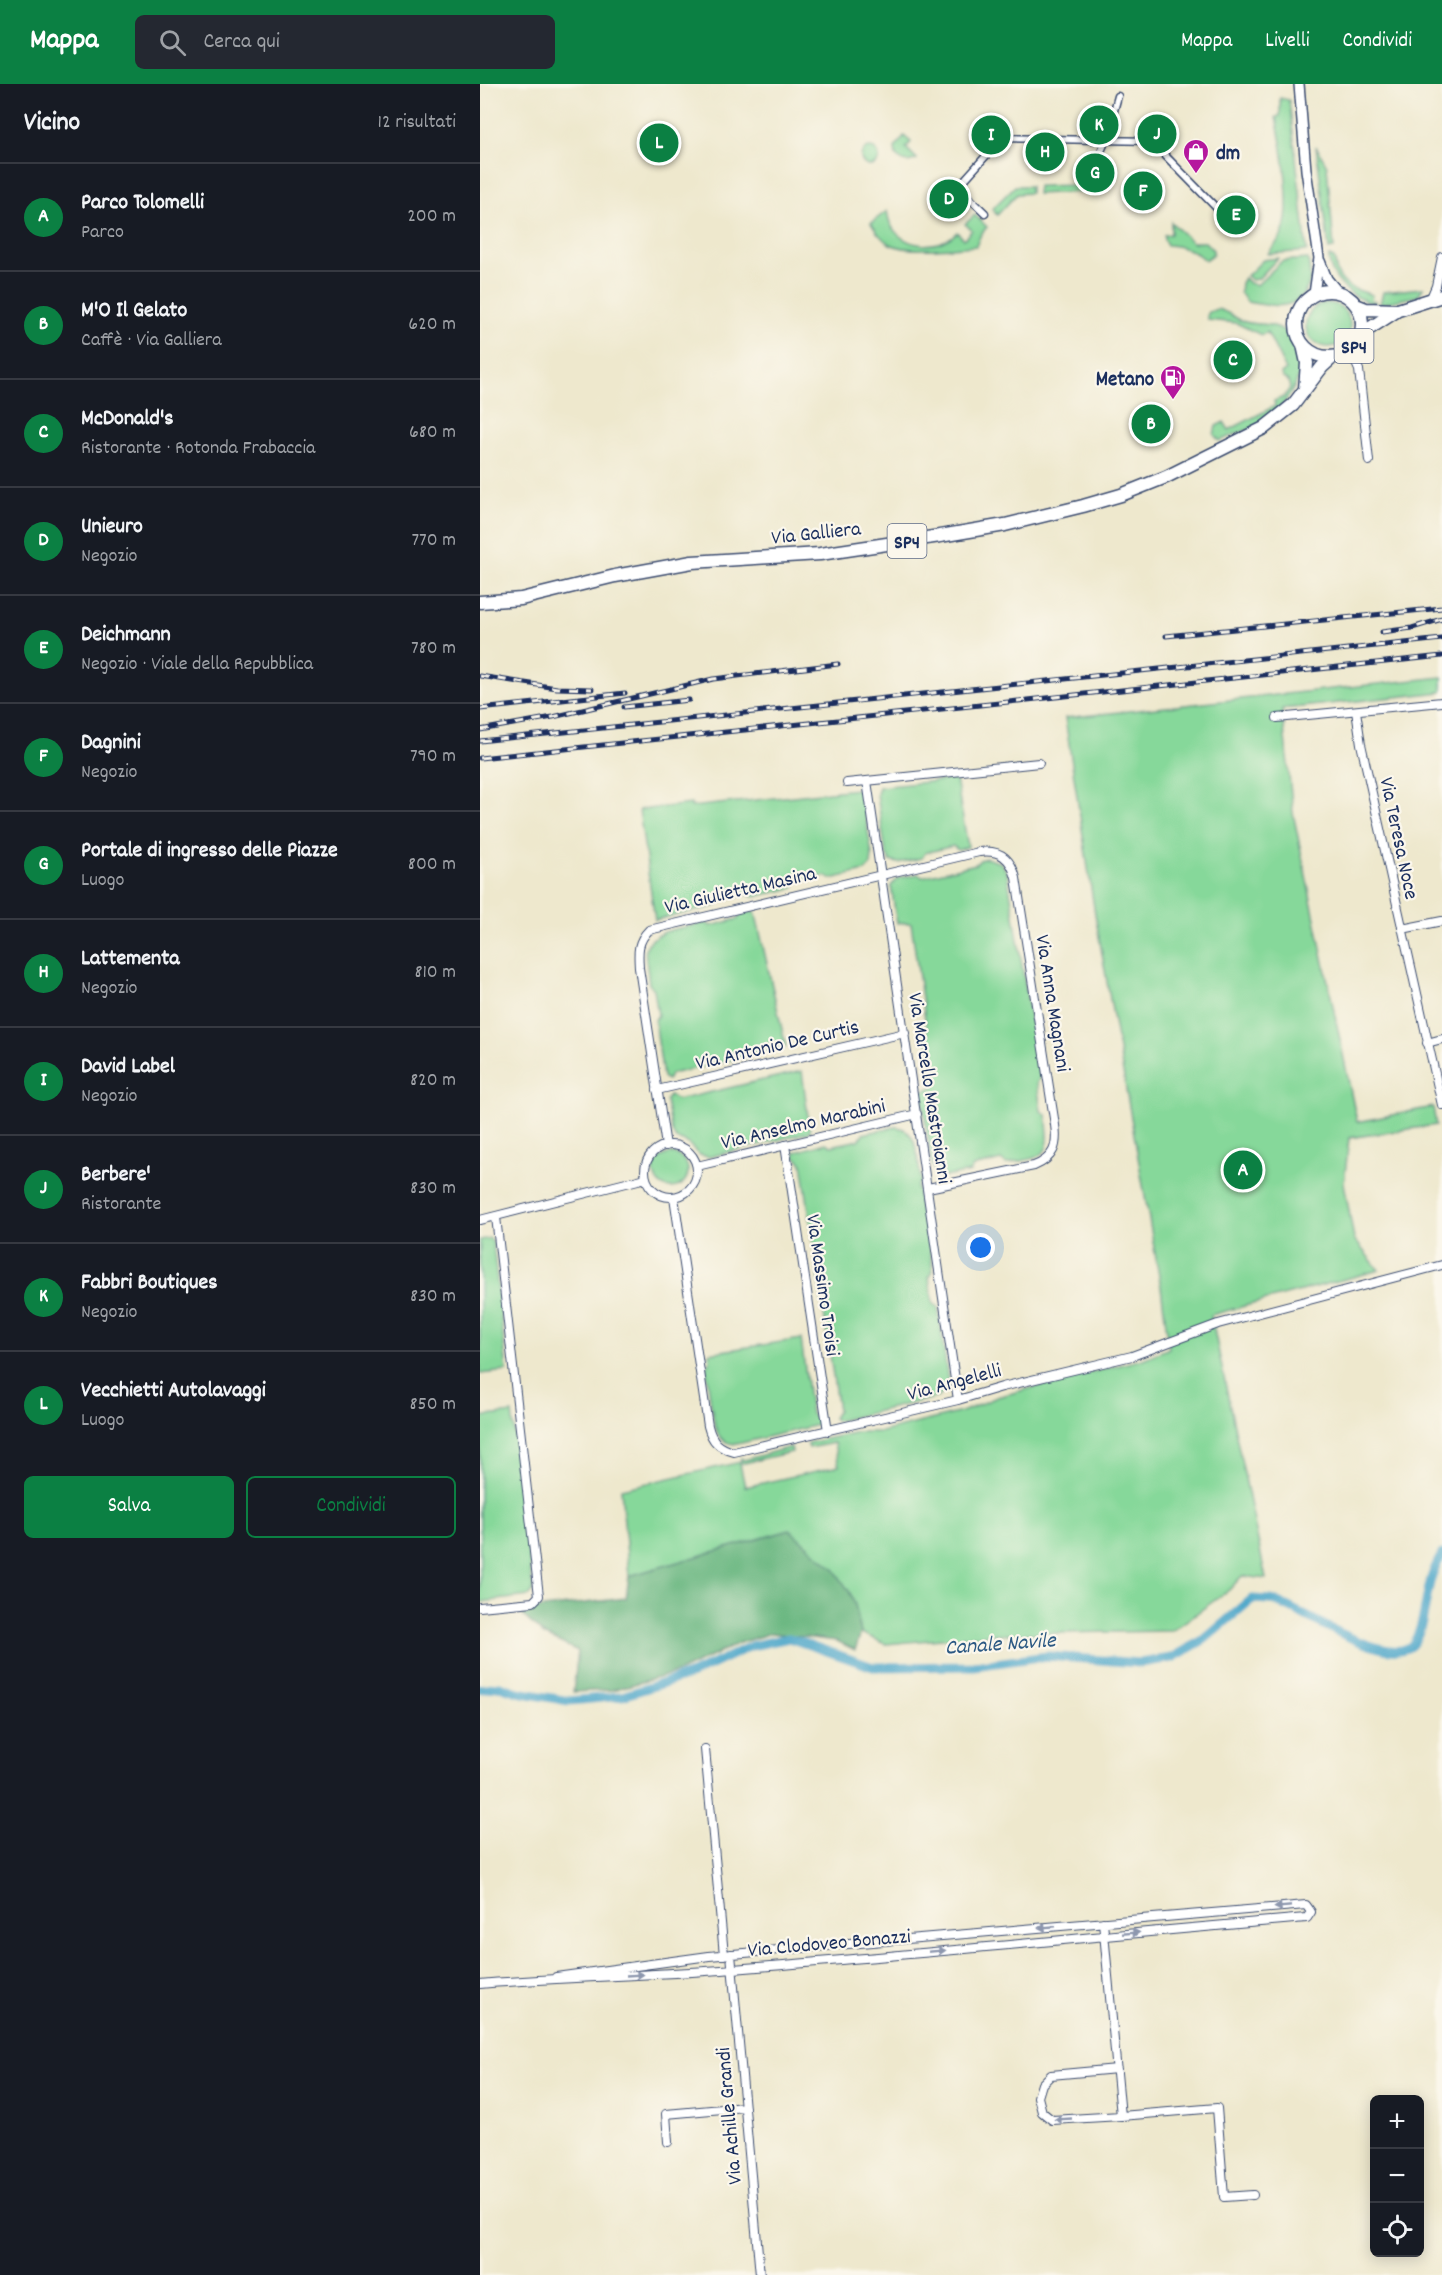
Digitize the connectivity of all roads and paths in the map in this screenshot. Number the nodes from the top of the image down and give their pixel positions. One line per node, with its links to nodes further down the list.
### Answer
1 (1298, 86): 8 (street, SP4)
2 (1118, 96): 3 (street)
3 (1106, 140): 4 (street); 5 (street); 6 (street)
4 (1087, 183)
5 (985, 213)
6 (1238, 230)
7 (1442, 257): 11 (street)
8 (1319, 258): 9 (street); 10 (street, SP4)
9 (1338, 292): 10 (main road); 12 (main road, SP4)
10 (1314, 294): 15 (main road, SP4)
11 (1436, 298): 13 (main road)
12 (1356, 305): 13 (main road); 14 (main road, SP4)
13 (1398, 310): 14 (main road)
14 (1361, 334): 16 (main road, SP4)
15 (1303, 345): 17 (main road, SP4); 18 (main road)
16 (1350, 350): 17 (main road, SP4); 19 (street)
17 (1333, 357): 18 (main road, Via Galliera)
18 (1305, 390): 20 (main road, Via Galliera / SP4)
19 (1369, 461)
20 (480, 602)
21 (1442, 702): 22 (street)
22 (1356, 711): 23 (street); 29 (street, Via Teresa Noce)
23 (1277, 718)
24 (1040, 763): 25 (street)
25 (867, 781): 26 (street); 27 (street, Via Marcello Mastroianni)
26 (847, 783)
27 (882, 875): 30 (street, Via Marcello Mastroianni); 33 (street, Via Giulietta Masina); 40 (street, Via Anna Magnani)
28 (1442, 921): 29 (street)
29 (1402, 929): 32 (street, Via Teresa Noce)
30 (905, 1033): 33 (street, Via Antonio De Curtis); 35 (street, Via Marcello Mastroianni)
31 (1442, 1039): 32 (street)
32 (1427, 1043): 34 (street, Via Teresa Noce)
33 (657, 1090): 37 (street, Via Giulietta Masina)
34 (1442, 1105)
35 (917, 1114): 36 (street, Via Anselmo Marabini); 40 (street, Via Marcello Mastroianni)
36 (785, 1145): 38 (street, Via Anselmo Marabini); 46 (street, Via Massimo Troisi)
37 (666, 1146): 38 (street); 39 (street)
38 (697, 1166): 41 (street)
39 (646, 1178): 41 (street); 42 (street)
40 (928, 1188): 45 (street, Via Marcello Mastroianni)
41 (674, 1197): 46 (street, Via Angelelli)
42 (496, 1217): 43 (street); 47 (street)
43 (480, 1220)
44 (1442, 1262): 45 (street, Via Angelelli)
45 (958, 1400): 46 (street, Via Angelelli)
46 (828, 1431)
47 (480, 1607)
48 (705, 1749): 51 (street, Via Clodoveo Bonazzi)
49 (1103, 1922): 50 (street); 50 (street, Via Clodoveo Bonazzi, one-way to 49); 51 (street, Via Clodoveo Bonazzi, one-way to 51)
50 (1105, 1935): 52 (street, Via Clodoveo Bonazzi, one-way to 50); 55 (street)
51 (728, 1954): 52 (street, Via Achille Grandi); 53 (street, Via Clodoveo Bonazzi)
52 (732, 1969): 53 (street, Via Clodoveo Bonazzi, one-way to 52); 56 (street, Via Achille Grandi)
53 (556, 1977): 54 (street, Via Clodoveo Bonazzi)
54 (480, 1984)
55 (1117, 2069): 57 (street); 57 (street, one-way to 55)
56 (745, 2107): 58 (street); 60 (street, Via Achille Grandi)
57 (1121, 2116): 59 (street)
58 (668, 2142)
59 (1253, 2195)
60 (760, 2275)

